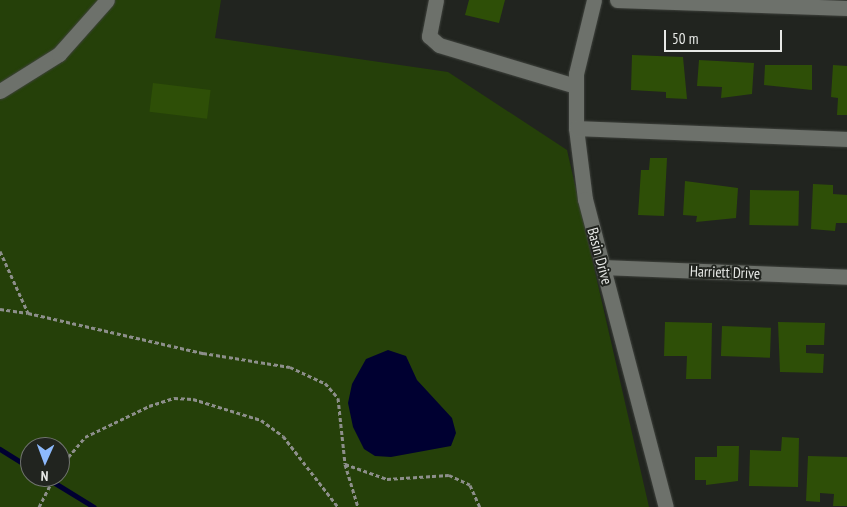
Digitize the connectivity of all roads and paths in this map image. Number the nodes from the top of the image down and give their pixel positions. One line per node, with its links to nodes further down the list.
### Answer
1 (107, 0): 7 (street)
2 (436, 0): 6 (street)
3 (594, 0): 6 (street, Basin Drive)
4 (617, 0): 5 (street)
5 (847, 8)
6 (576, 86): 8 (street, Basin Drive)
7 (0, 91)
8 (576, 128): 9 (street); 11 (street, Basin Drive)
9 (847, 139)
10 (0, 251): 14 (path)
11 (603, 267): 12 (street, Harriett Drive); 22 (street, Basin Drive)
12 (847, 277)
13 (0, 309): 14 (path)
14 (28, 313): 16 (path)
15 (70, 455): 19 (path)
16 (345, 464): 20 (path); 21 (path)
17 (48, 487): 18 (path)
18 (39, 507)
19 (338, 507)
20 (358, 507)
21 (480, 507)
22 (666, 507)

